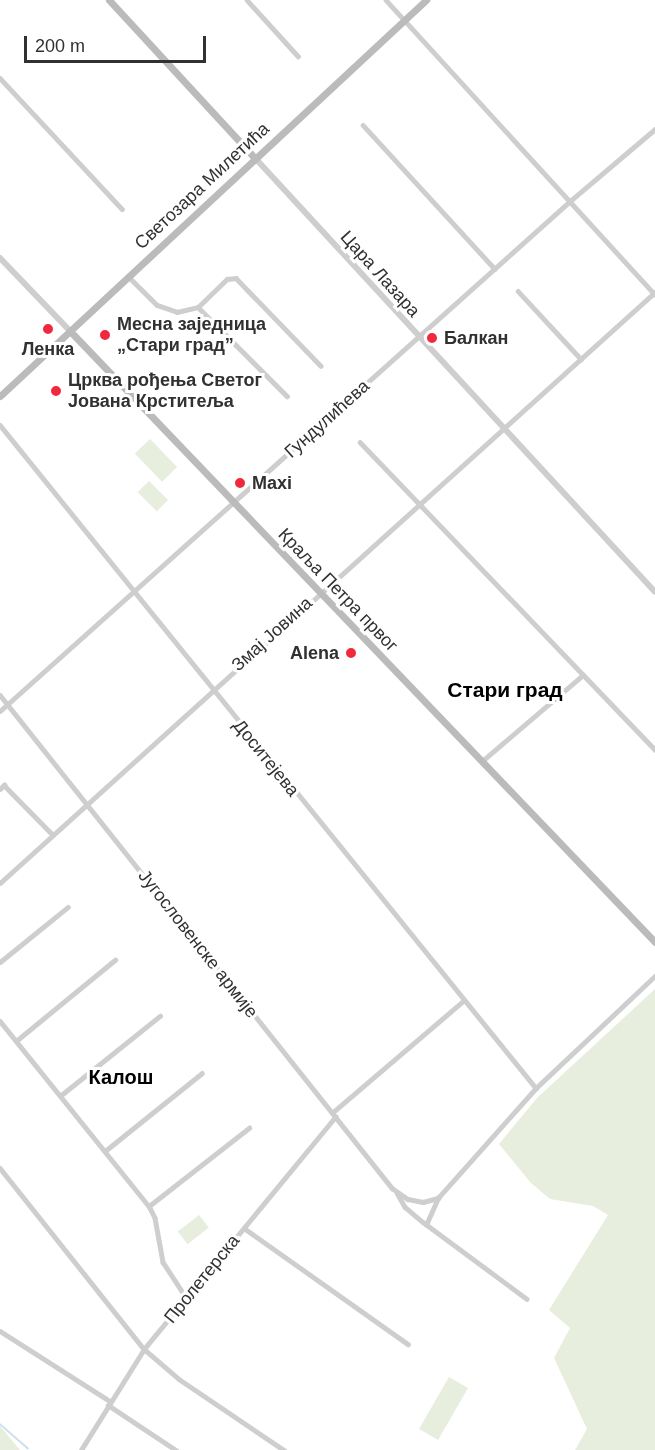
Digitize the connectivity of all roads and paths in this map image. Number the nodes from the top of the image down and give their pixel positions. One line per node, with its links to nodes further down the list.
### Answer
1 (109, 0): 10 (main road, Цара Лазара)
2 (247, 0): 6 (street)
3 (386, 0): 5 (street)
4 (426, 0): 5 (main road, Светозара Милетића)
5 (405, 20): 10 (main road, Светозара Милетића); 11 (street)
6 (298, 56)
7 (0, 78): 12 (street)
8 (363, 125): 14 (street)
9 (655, 129): 11 (street, Гундулићева)
10 (255, 158): 15 (main road, Светозара Милетића); 20 (street, Цара Лазара)
11 (569, 202): 14 (street, Гундулићева); 17 (street)
12 (122, 209)
13 (0, 258): 19 (street, Краља Петра првог)
14 (495, 269): 20 (street, Гундулићева)
15 (128, 276): 18 (street); 19 (main road, Светозара Милетића)
16 (518, 291): 21 (street)
17 (654, 293): 21 (street, Змај Јовина)
18 (198, 307): 22 (street); 24 (street)
19 (70, 332): 23 (main road, Светозара Милетића); 28 (main road, Краља Петра првог)
20 (417, 338): 26 (street, Цара Лазара); 28 (street, Гундулићева)
21 (581, 359): 26 (street, Змај Јовина)
22 (321, 366)
23 (0, 396)
24 (287, 396)
25 (0, 425): 31 (street, Доситејева)
26 (504, 429): 29 (street, Змај Јовина); 30 (street, Цара Лазара)
27 (360, 442): 29 (street)
28 (234, 503): 31 (street, Гундулићева); 32 (main road, Краља Петра првог)
29 (419, 505): 32 (street, Змај Јовина); 33 (street)
30 (655, 591)
31 (133, 592): 34 (street, Доситејева); 36 (street, Гундулићева)
32 (319, 592): 34 (street, Змај Јовина); 39 (main road, Краља Петра првог)
33 (583, 675): 38 (street); 39 (street)
34 (210, 690): 41 (street, Змај Јовина); 49 (street, Доситејева)
35 (0, 695): 36 (street, Југословенске армије)
36 (7, 704): 37 (street, Гундулићева); 41 (street, Југословенске армије)
37 (0, 711)
38 (655, 750)
39 (481, 762): 45 (main road, Краља Петра првог)
40 (0, 789): 42 (street)
41 (88, 804): 42 (street, Змај Јовина); 56 (street, Југословенске армије)
42 (52, 834): 43 (street, Змај Јовина)
43 (0, 883)
44 (68, 907): 47 (street)
45 (655, 942)
46 (115, 960): 52 (street)
47 (0, 962)
48 (655, 976): 54 (street)
49 (463, 1001): 54 (street, Доситејева); 56 (street, Пролетерска)
50 (160, 1016): 55 (street)
51 (0, 1021): 52 (street)
52 (16, 1041): 55 (street)
53 (202, 1073): 58 (street)
54 (536, 1088): 61 (street)
55 (60, 1096): 58 (street)
56 (334, 1115): 60 (street, Југословенске армије); 64 (street, Пролетерска)
57 (249, 1128): 62 (street)
58 (105, 1152): 62 (street)
59 (0, 1168): 69 (street)
60 (397, 1192): 61 (street); 63 (street, Југословенске армије)
61 (438, 1198): 63 (street)
62 (149, 1206): 65 (street)
63 (426, 1225): 66 (street, Југословенске армије)
64 (244, 1228): 65 (street, Пролетерска); 68 (street)
65 (187, 1299): 69 (street, Пролетерска)
66 (527, 1299)
67 (0, 1331): 70 (street)
68 (408, 1344)
69 (144, 1349): 70 (street, Пролетерска); 73 (street)
70 (109, 1403): 71 (street, Пролетерска); 72 (street)
71 (81, 1450)
72 (176, 1450)
73 (284, 1450)

